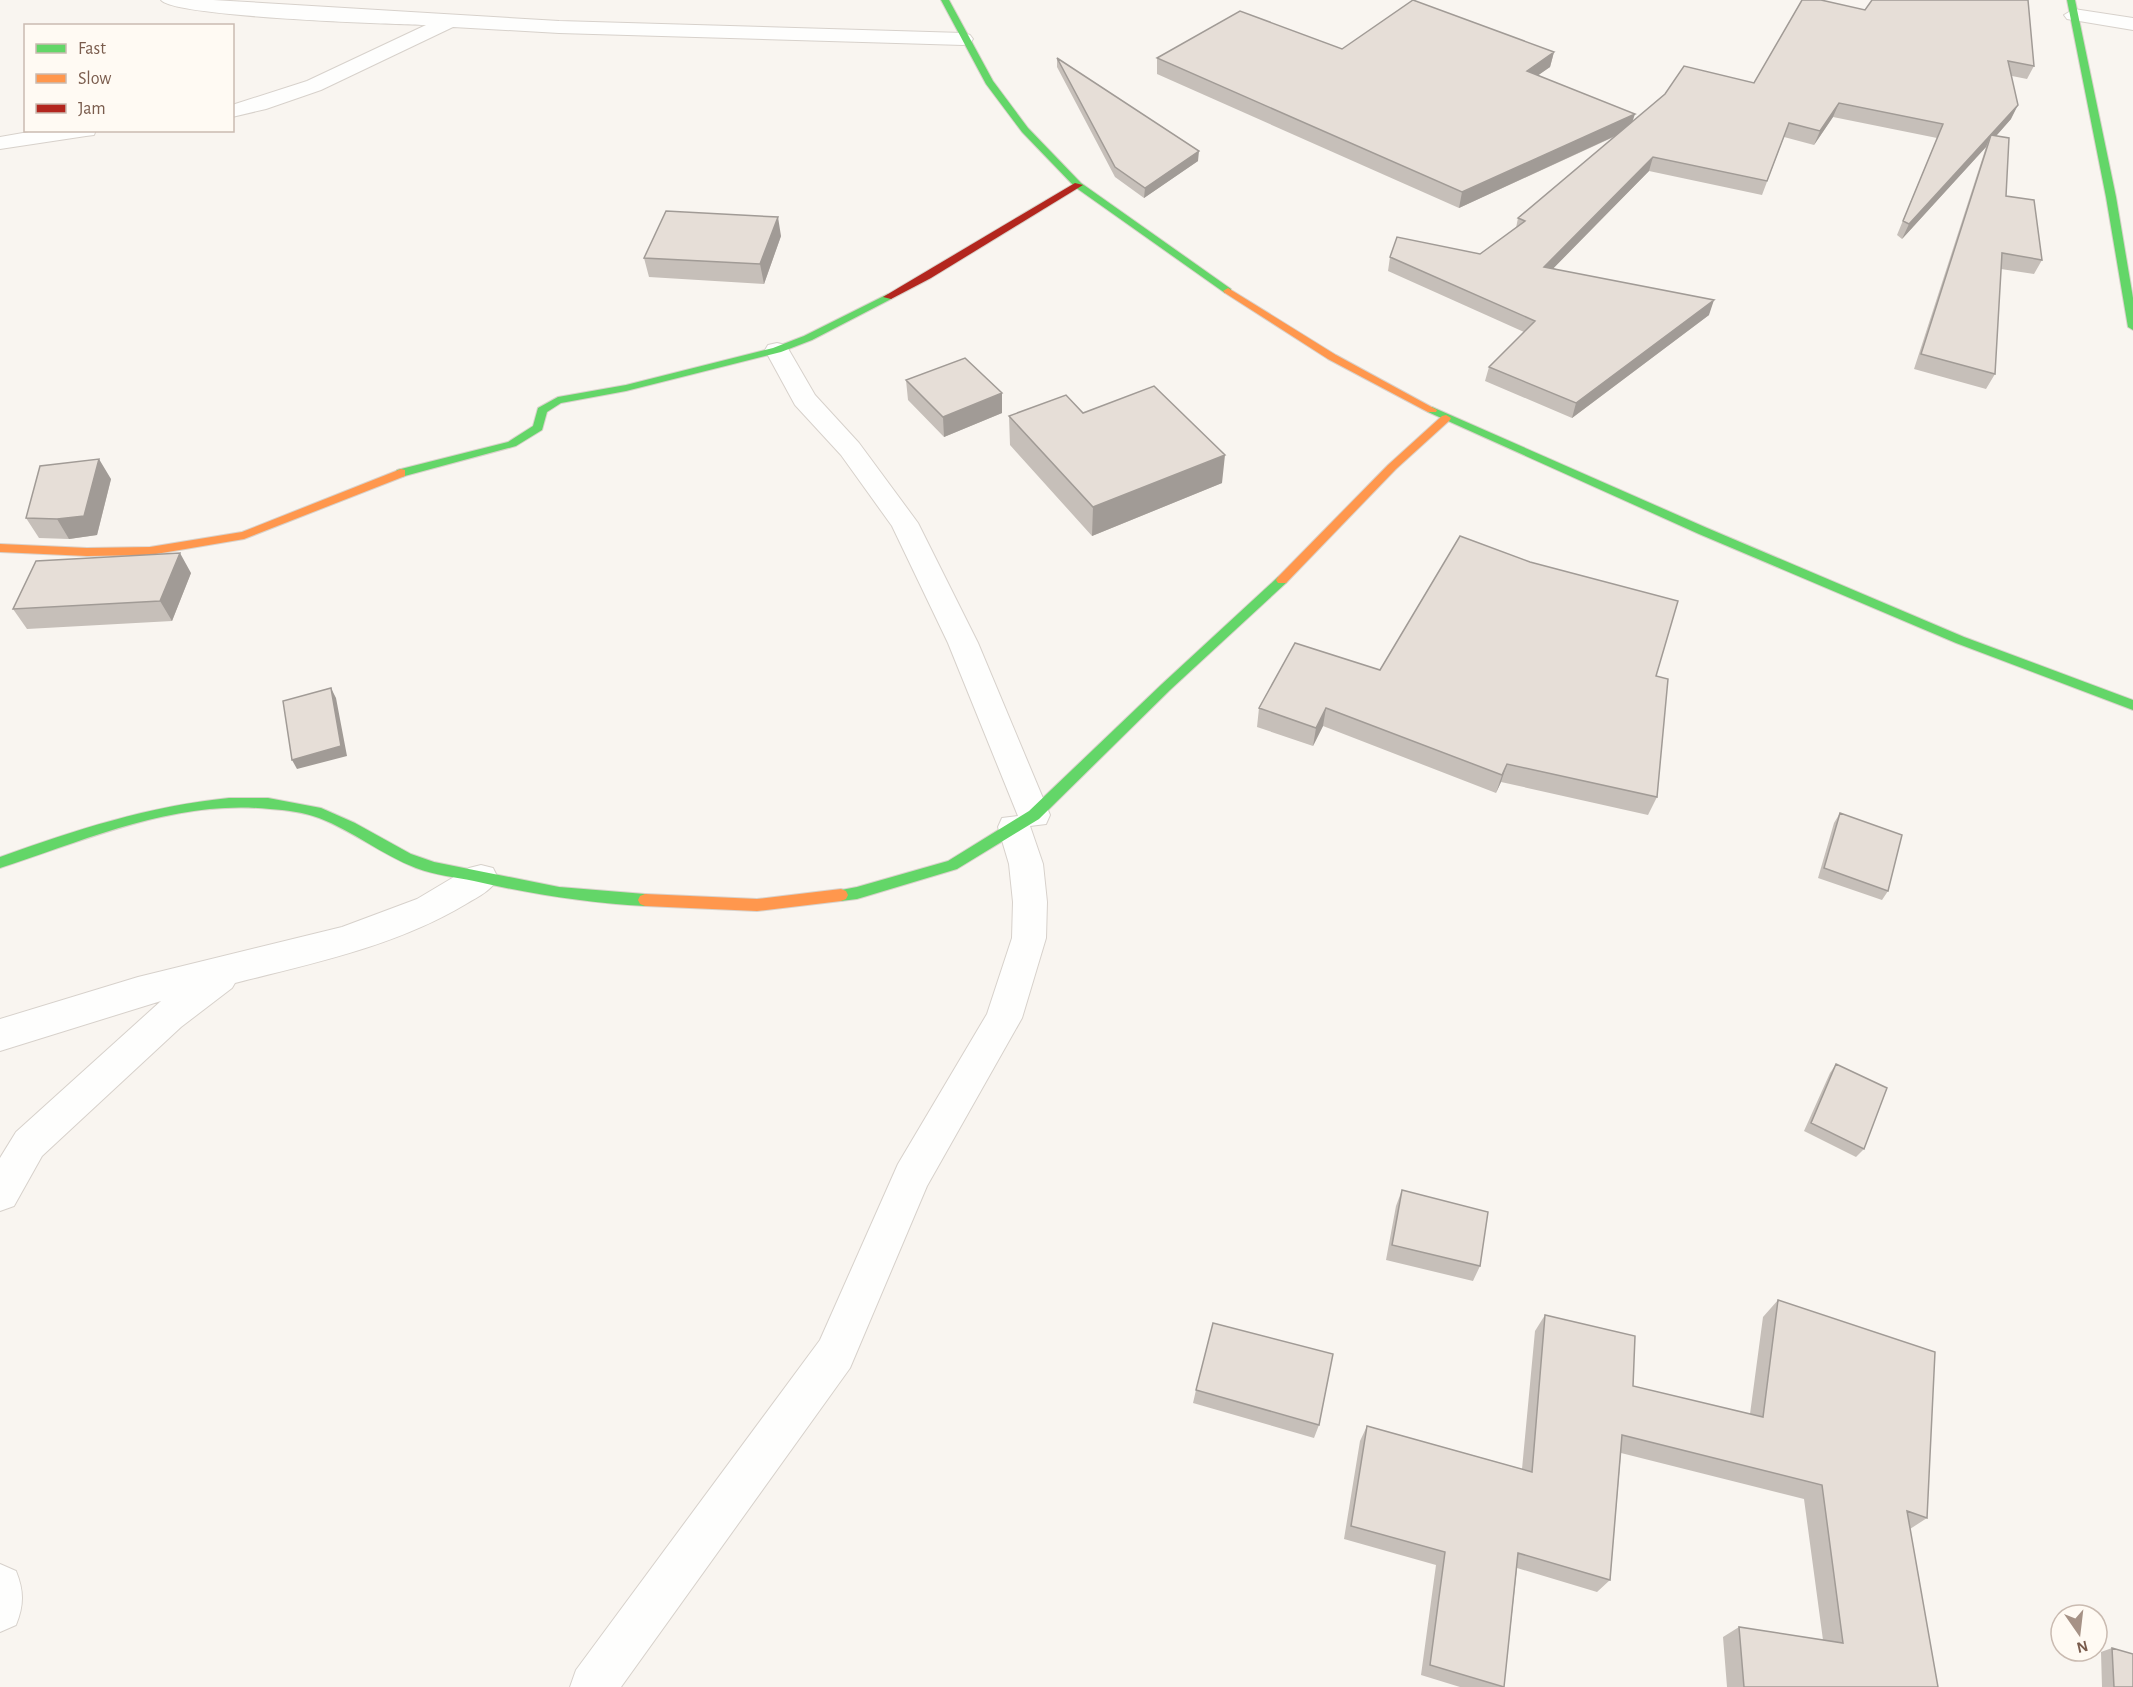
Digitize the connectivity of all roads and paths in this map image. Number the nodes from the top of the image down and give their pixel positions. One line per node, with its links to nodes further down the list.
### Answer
1 (171, 0): 3 (street)
2 (945, 0): 8 (street)
3 (194, 3): 5 (street); 6 (street)
4 (2072, 8): 7 (street); 13 (street)
5 (180, 18)
6 (450, 21): 8 (street); 9 (street)
7 (2133, 24)
8 (963, 39): 12 (street)
9 (234, 110)
10 (73, 132): 11 (street)
11 (0, 143)
12 (1078, 185): 14 (street); 15 (street)
13 (2133, 327)
14 (777, 350): 16 (street); 18 (street)
15 (1446, 418): 17 (street); 18 (street)
16 (0, 548)
17 (2133, 705)
18 (1024, 821): 20 (street); 26 (street)
19 (0, 863): 20 (street)
20 (481, 878): 21 (street)
21 (232, 969): 22 (street); 23 (street)
22 (0, 1035)
23 (0, 1193)
24 (0, 1587): 25 (street)
25 (0, 1609)
26 (593, 1687)

